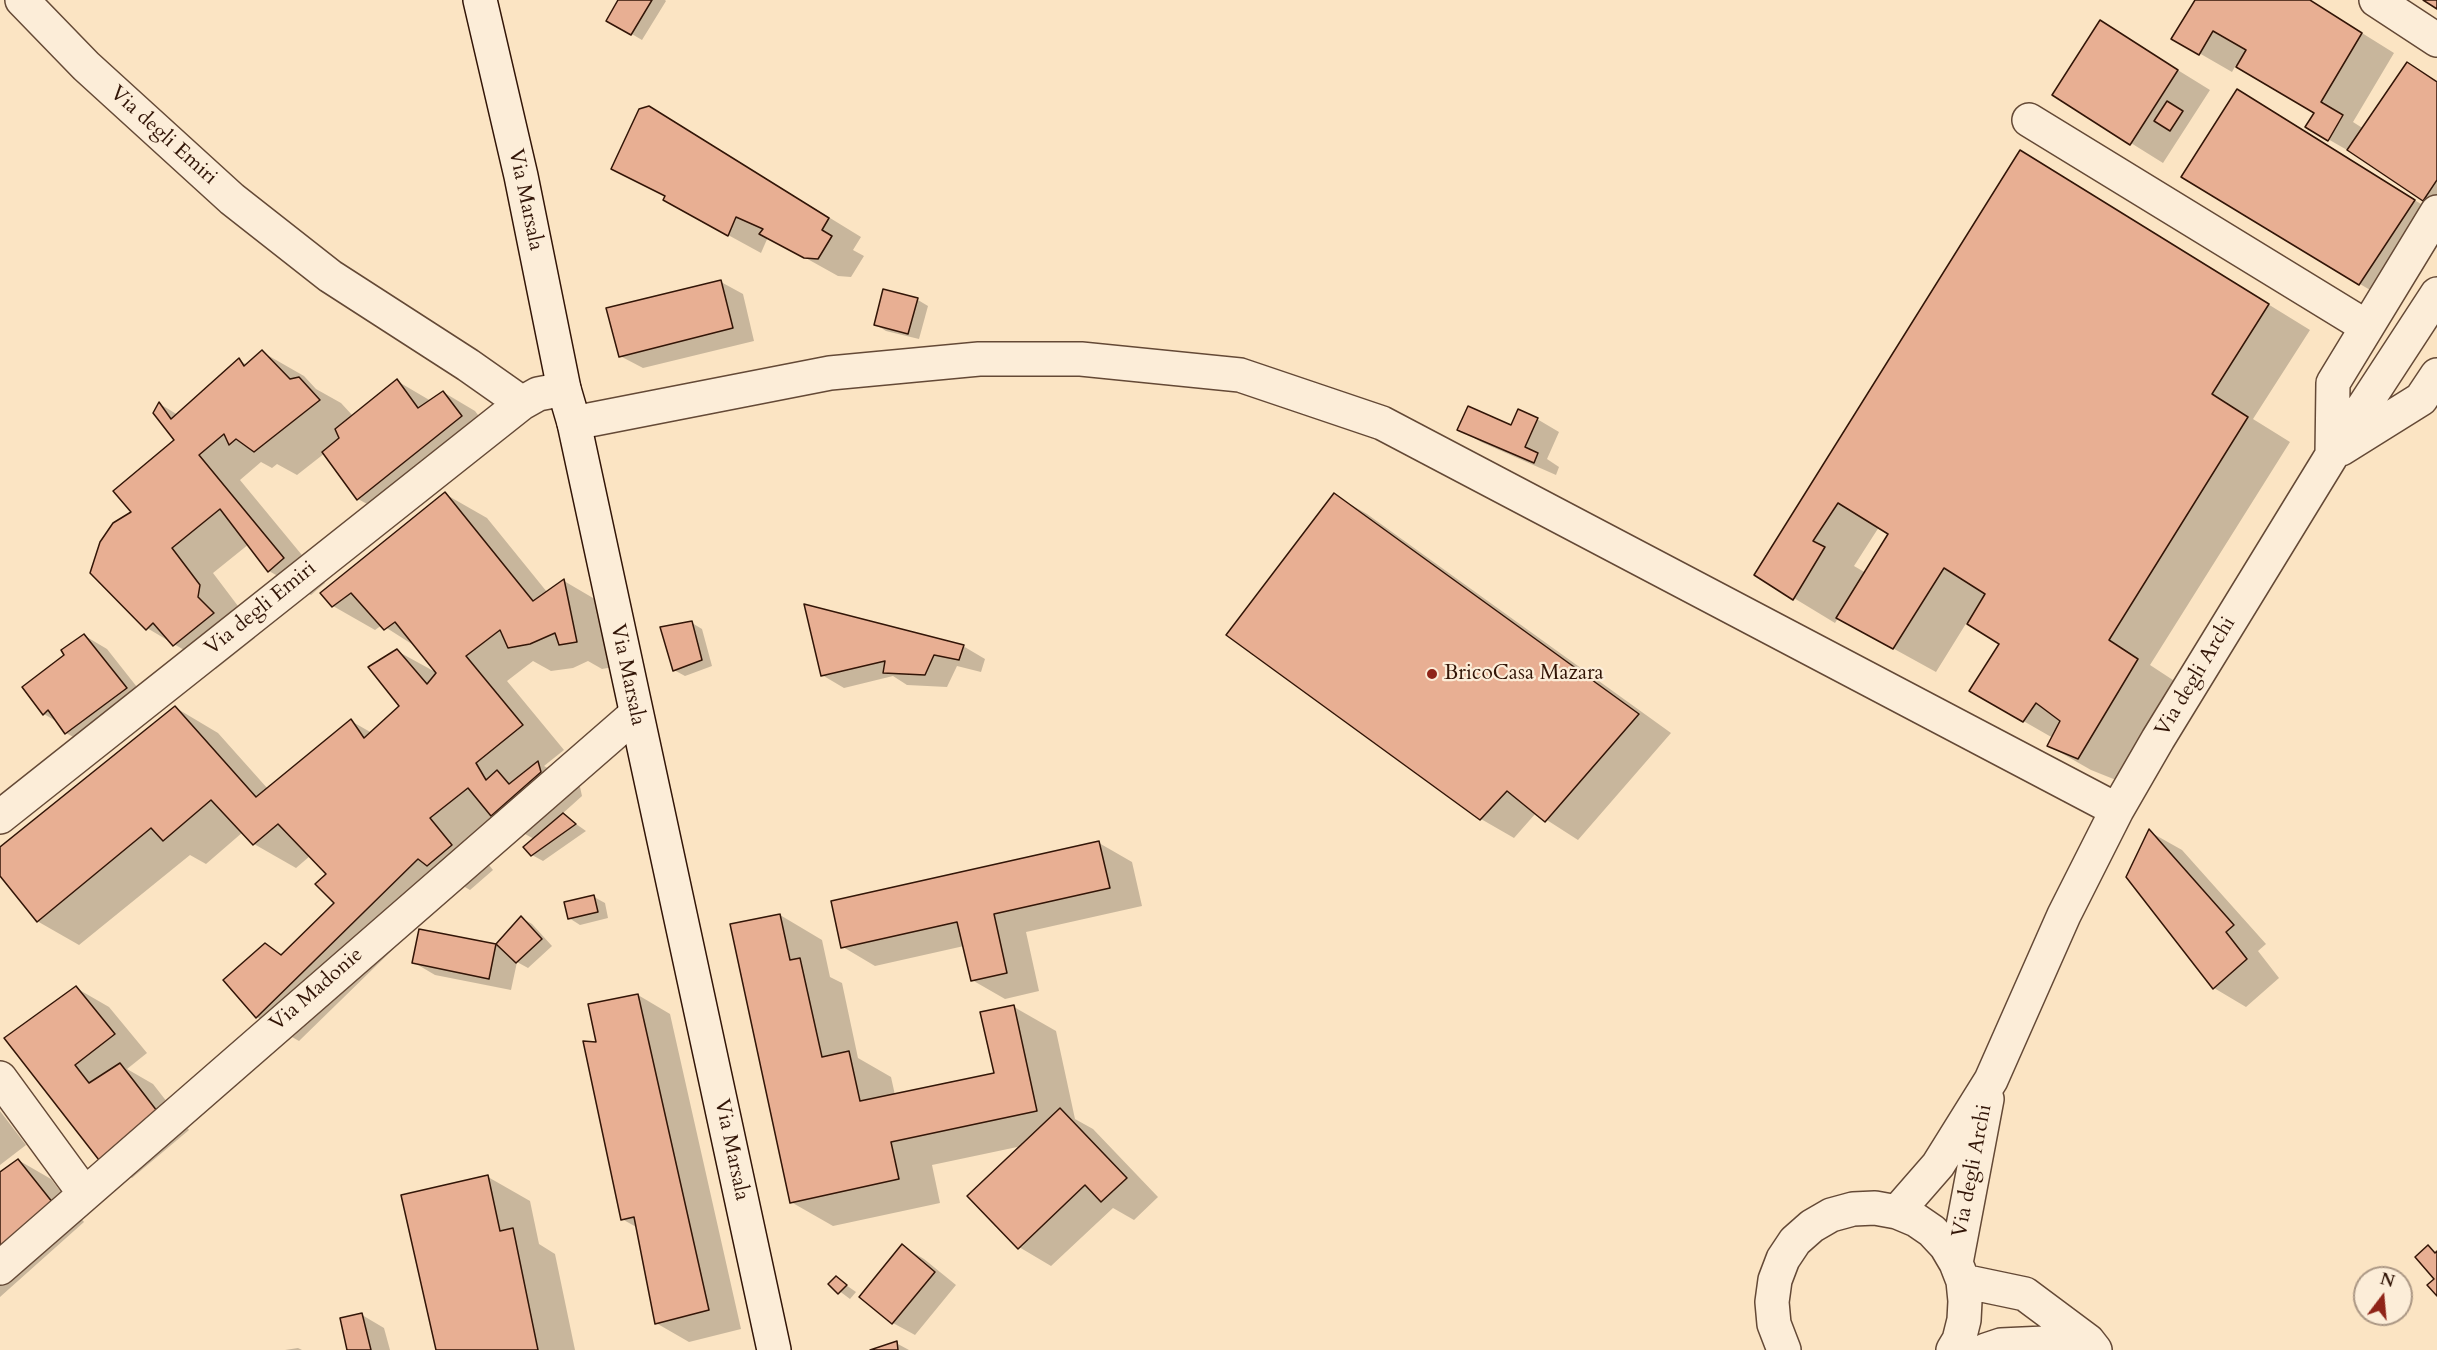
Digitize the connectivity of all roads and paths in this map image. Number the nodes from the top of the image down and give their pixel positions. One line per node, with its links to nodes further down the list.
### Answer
1 (22, 0): 11 (street, Via degli Emiri)
2 (480, 0): 10 (street, Via Marsala)
3 (2376, 0): 4 (street)
4 (2437, 40)
5 (2029, 120): 8 (street)
6 (2437, 212): 8 (street)
7 (2437, 294): 13 (street, Via degli Archi)
8 (2367, 327): 13 (street)
9 (2437, 375): 13 (street)
10 (564, 389): 11 (street, Via degli Emiri); 12 (street, Via Marsala)
11 (522, 403): 16 (street, Via degli Emiri)
12 (574, 423): 14 (street, Via Marsala); 15 (street)
13 (2332, 454): 15 (street, Via degli Archi)
14 (636, 714): 19 (street, Via Madonie); 24 (street, Via Marsala)
15 (2117, 810): 18 (street, Via degli Archi)
16 (0, 817)
17 (0, 1078): 19 (street)
18 (1991, 1080): 20 (street, Via degli Archi); 22 (street, Via degli Archi)
19 (84, 1193): 21 (street, Via Madonie)
20 (1897, 1212): 22 (street); 25 (street)
21 (0, 1268)
22 (1959, 1272): 23 (street); 26 (street, Via degli Archi)
23 (2091, 1345): 27 (street)
24 (774, 1350)
25 (1784, 1350)
26 (1953, 1350)
27 (1986, 1350)

